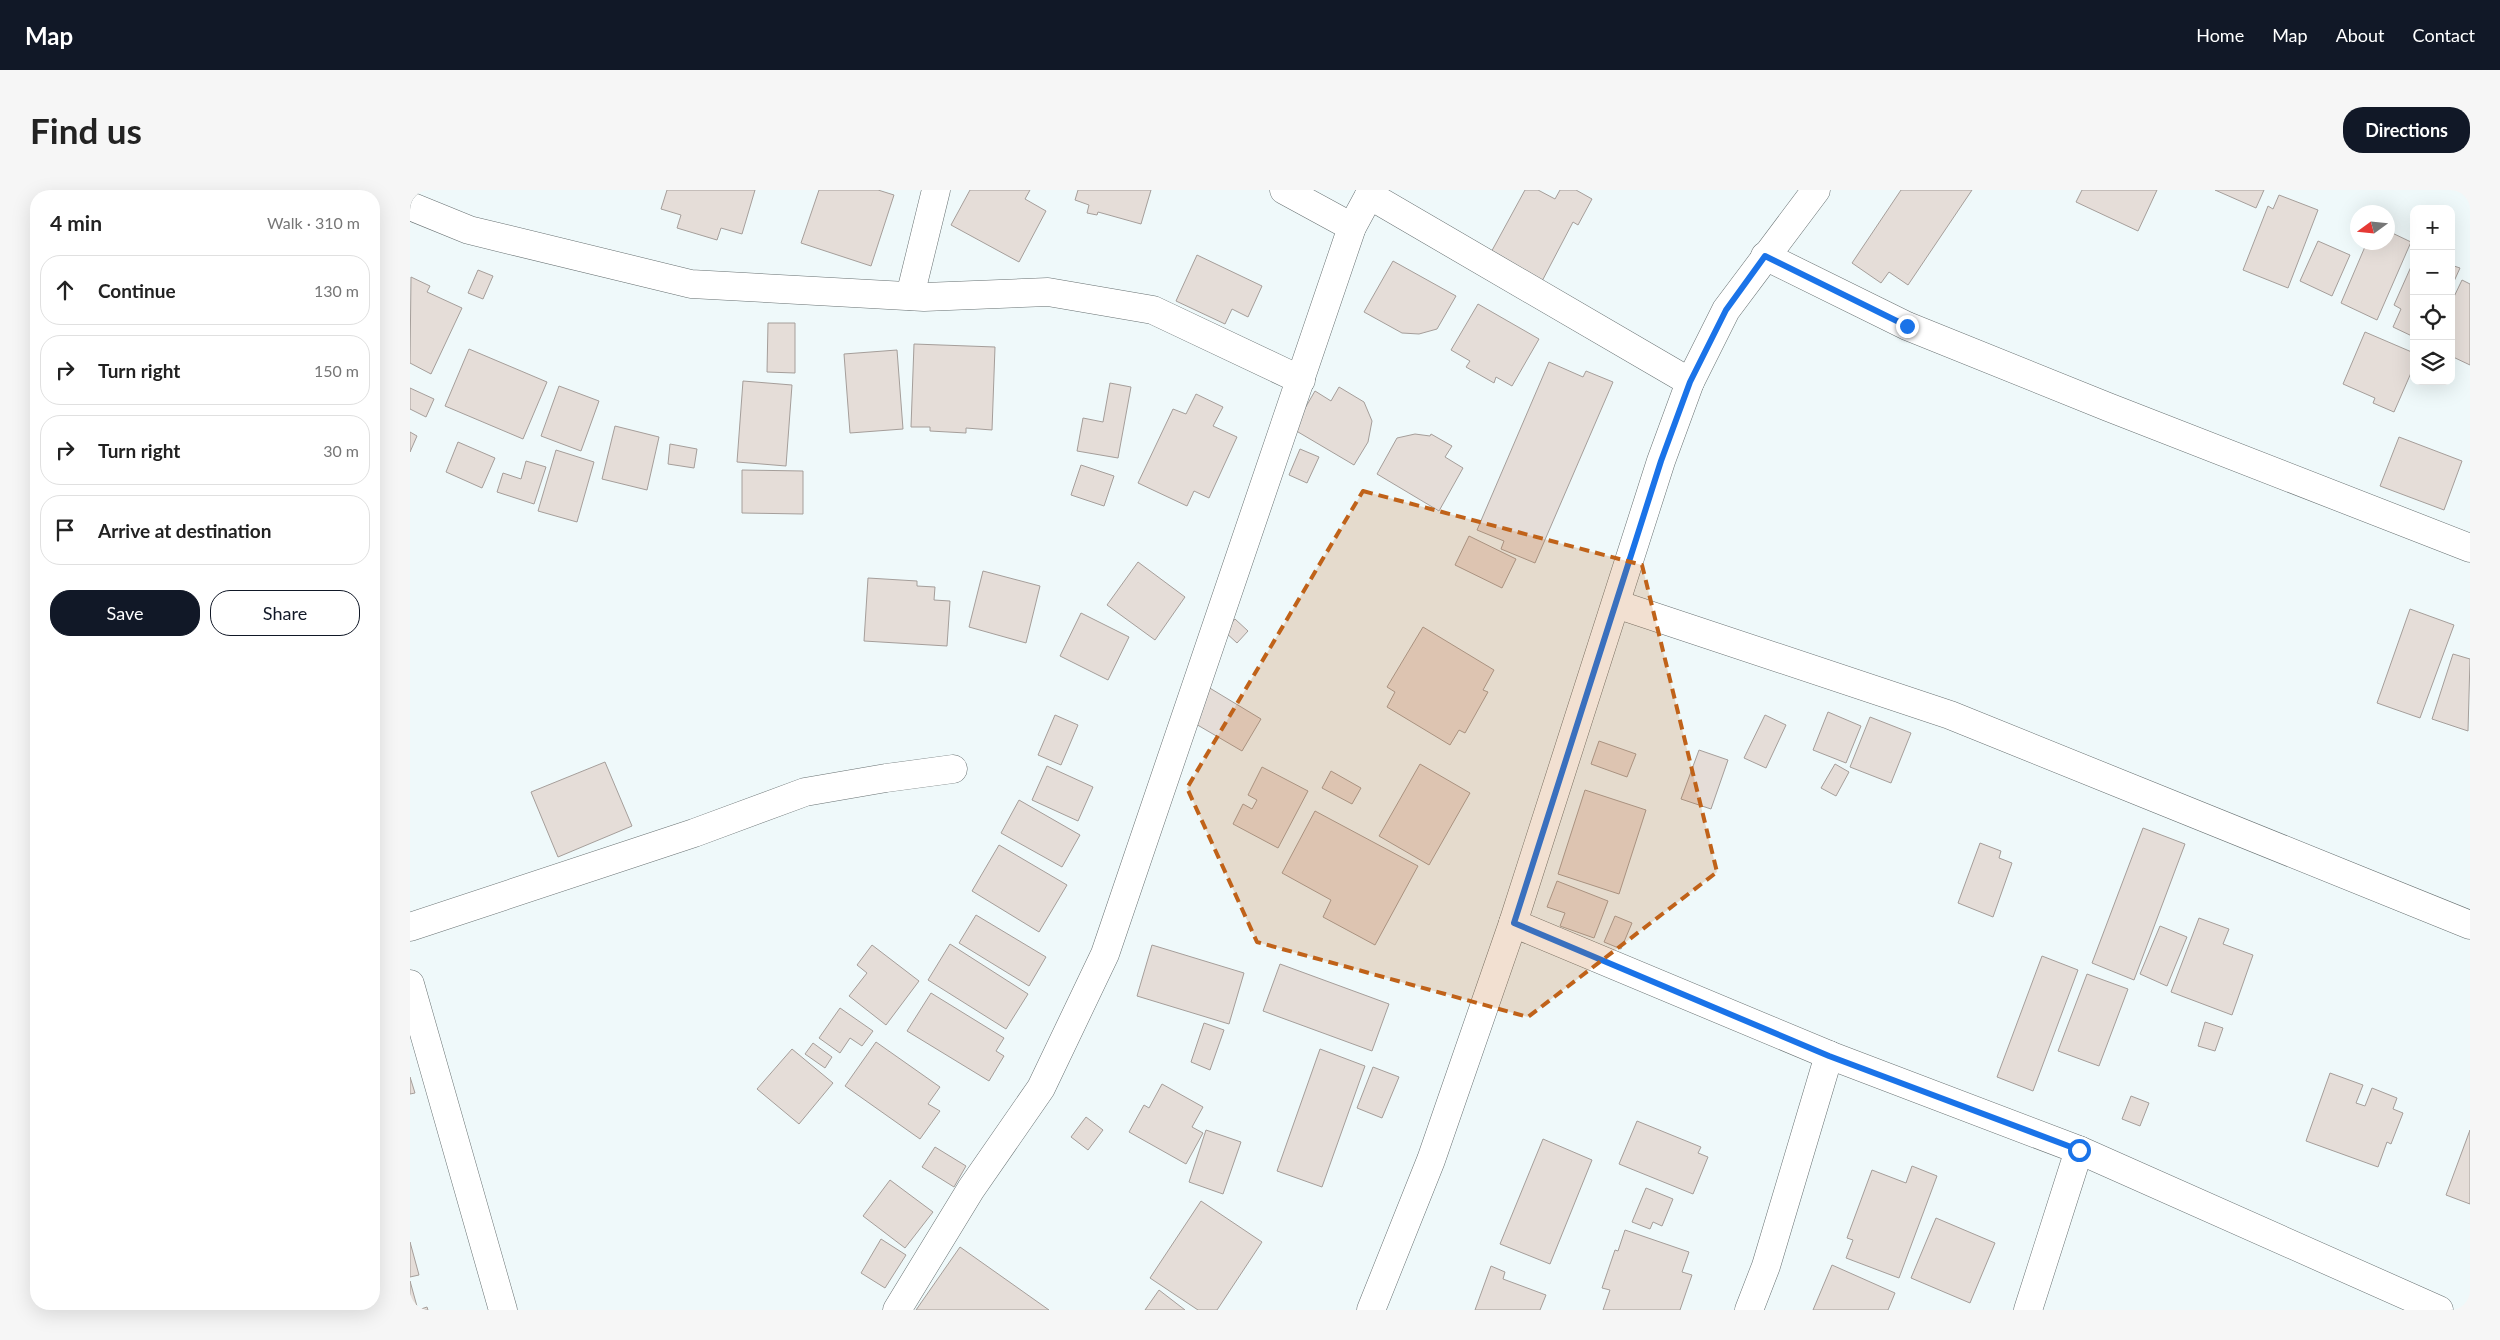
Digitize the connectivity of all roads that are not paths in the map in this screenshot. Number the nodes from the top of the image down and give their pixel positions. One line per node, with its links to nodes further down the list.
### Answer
1 (936, 190): 8 (street)
2 (1284, 190): 6 (street)
3 (1816, 190): 7 (street)
4 (1370, 193): 6 (street); 10 (street)
5 (410, 206): 8 (street)
6 (1352, 227): 9 (street)
7 (1765, 256): 10 (street); 11 (street)
8 (910, 296): 9 (street)
9 (1300, 380): 21 (street)
10 (1690, 382): 12 (street)
11 (2470, 548)
12 (1616, 604): 14 (street); 15 (street)
13 (953, 769): 16 (street)
14 (1514, 923): 18 (street); 22 (street)
15 (2470, 925)
16 (410, 926)
17 (410, 984): 20 (street)
18 (1829, 1056): 19 (street); 23 (street)
19 (2079, 1150): 24 (street); 25 (street)
20 (503, 1310)
21 (897, 1310)
22 (1371, 1310)
23 (1749, 1310)
24 (2028, 1310)
25 (2439, 1310)

